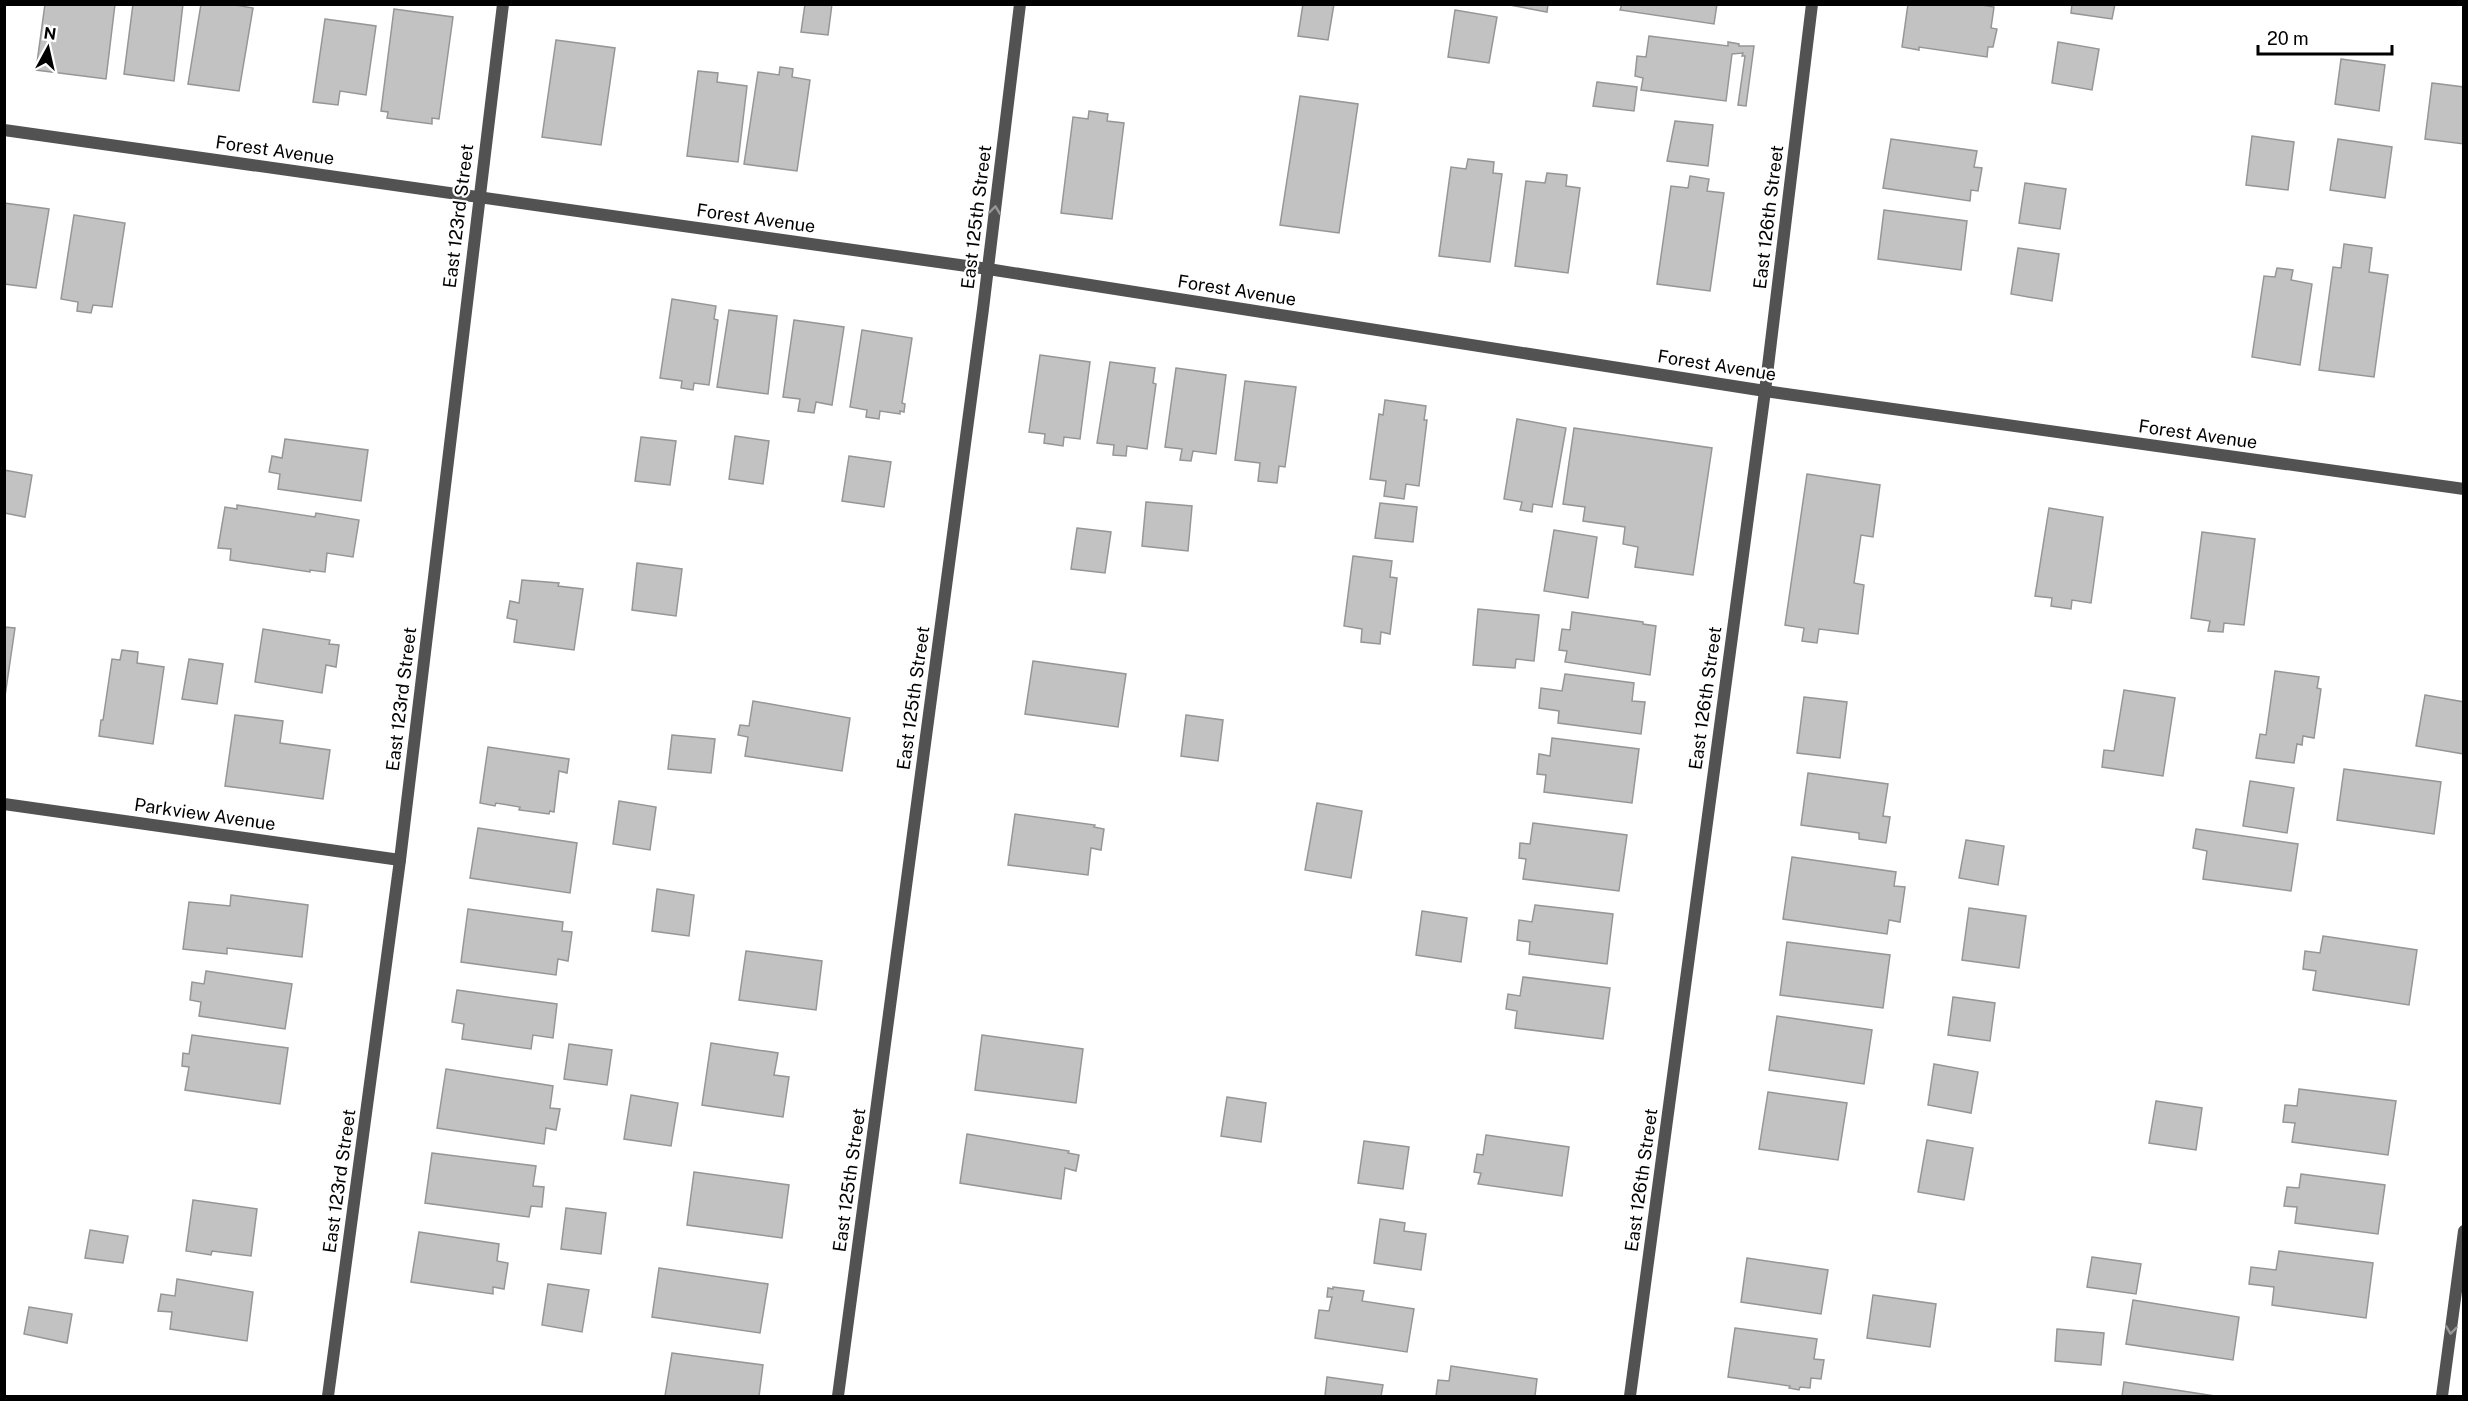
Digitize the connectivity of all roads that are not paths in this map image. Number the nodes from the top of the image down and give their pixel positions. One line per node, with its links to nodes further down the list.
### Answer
1 (503, 4): 5 (street, East 123rd Street)
2 (1020, 4): 6 (street, East 125th Street, one-way to 2)
3 (1812, 4): 7 (street, East 126th Street)
4 (4, 130): 5 (street, Forest Avenue)
5 (478, 197): 6 (street, Forest Avenue); 10 (street, East 123rd Street)
6 (988, 269): 7 (street, Forest Avenue); 13 (street, East 125th Street)
7 (1765, 391): 8 (street, Forest Avenue); 14 (street, East 126th Street)
8 (2463, 489)
9 (4, 804): 10 (street, Parkview Avenue)
10 (400, 860): 12 (street, East 123rd Street)
11 (2463, 1231): 15 (street, one-way to 15)
12 (328, 1396)
13 (838, 1396)
14 (1630, 1396)
15 (2442, 1396)

